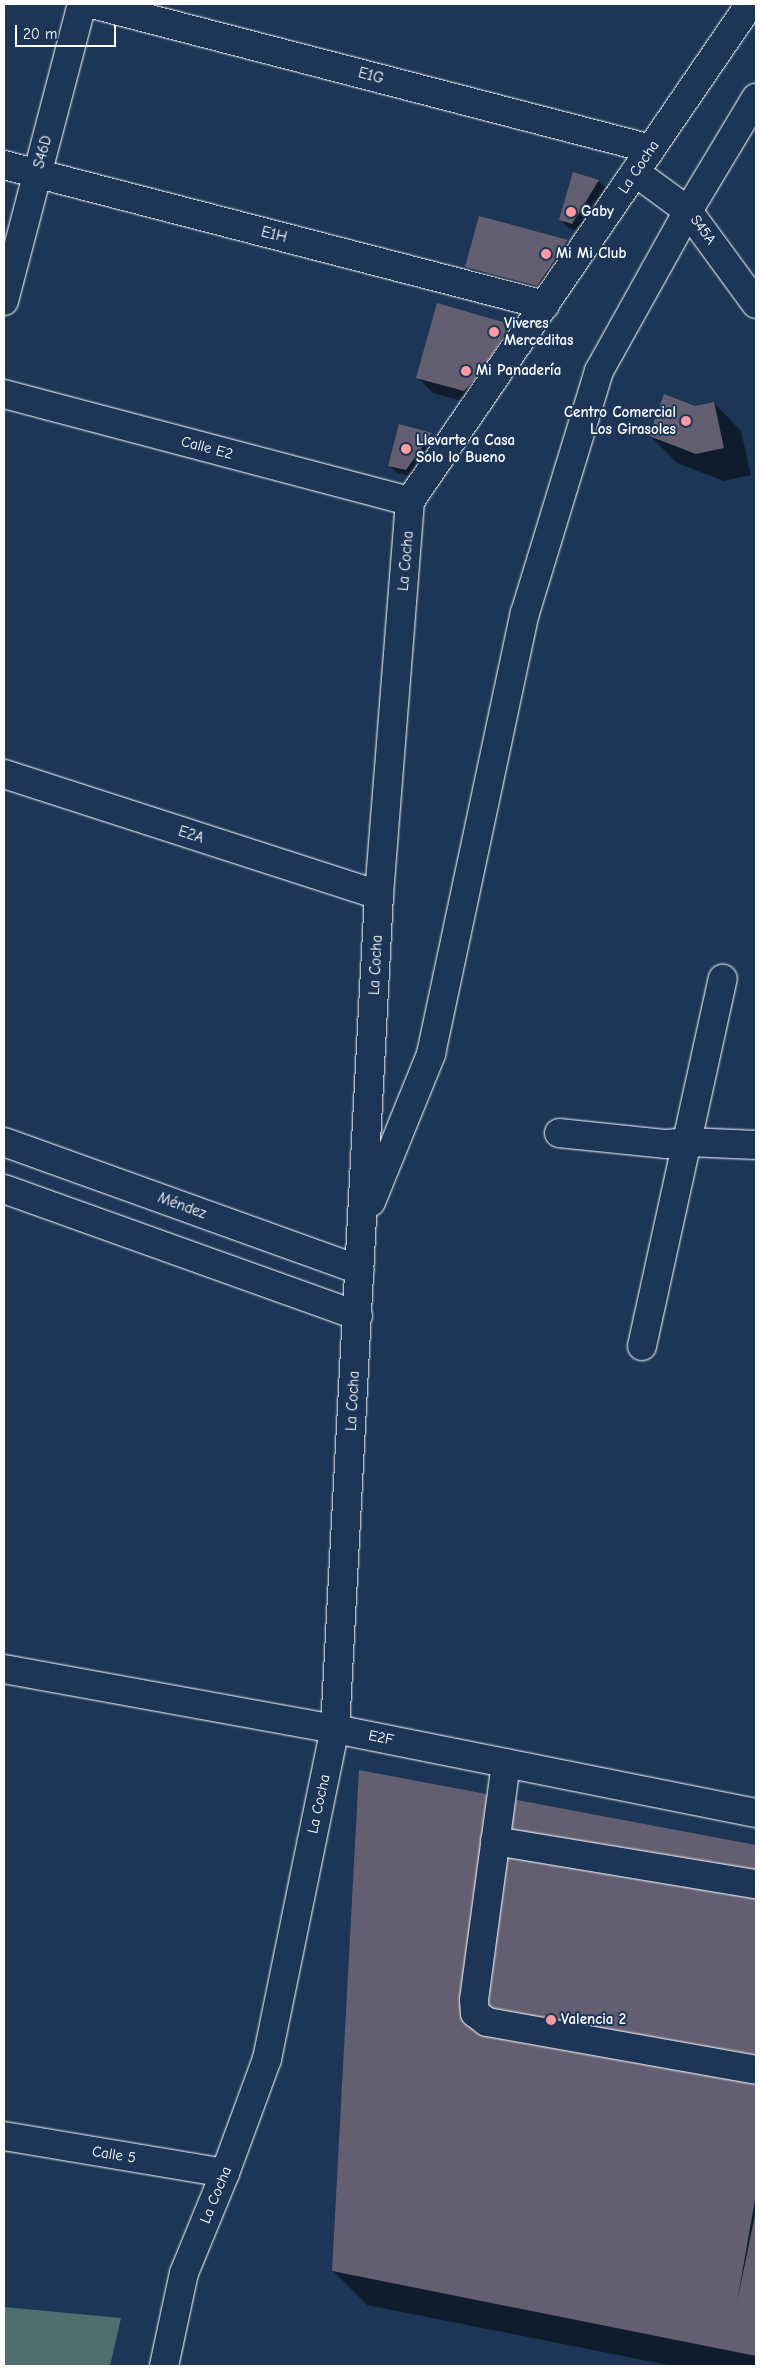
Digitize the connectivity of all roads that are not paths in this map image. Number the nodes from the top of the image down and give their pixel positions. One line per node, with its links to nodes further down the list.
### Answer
1 (82, 4): 8 (street, S46D)
2 (92, 4): 5 (street, E1G)
3 (750, 4): 5 (street, La Cocha)
4 (752, 114): 9 (street, La Cocha)
5 (651, 148): 7 (street, La Cocha)
6 (4, 165): 8 (street, E1H)
7 (635, 172): 9 (street, S45A); 12 (street, La Cocha)
8 (38, 174): 10 (street, S46D); 12 (street, E1H)
9 (688, 211): 11 (street, S45A); 23 (street, La Cocha)
10 (4, 301)
11 (756, 304)
12 (545, 305): 14 (street, La Cocha)
13 (4, 394): 14 (street, Calle E2)
14 (410, 501): 16 (street, La Cocha)
15 (4, 774): 16 (street, E2A)
16 (379, 895): 23 (street, La Cocha)
17 (723, 979): 20 (street)
18 (559, 1133): 20 (street)
19 (4, 1142): 24 (street, Méndez)
20 (688, 1142): 21 (street); 26 (street)
21 (756, 1146)
22 (4, 1189): 25 (street)
23 (363, 1222): 24 (street, La Cocha)
24 (360, 1270): 25 (street, La Cocha)
25 (358, 1316): 28 (street, La Cocha)
26 (642, 1346)
27 (4, 1670): 28 (street, E2F)
28 (335, 1729): 29 (street, E2F); 35 (street, La Cocha)
29 (506, 1763): 30 (street, E2F); 31 (street)
30 (756, 1813)
31 (495, 1841): 32 (street); 33 (street)
32 (756, 1884)
33 (756, 2070)
34 (4, 2136): 35 (street, Calle 5)
35 (225, 2173): 36 (street, La Cocha)
36 (164, 2366)

